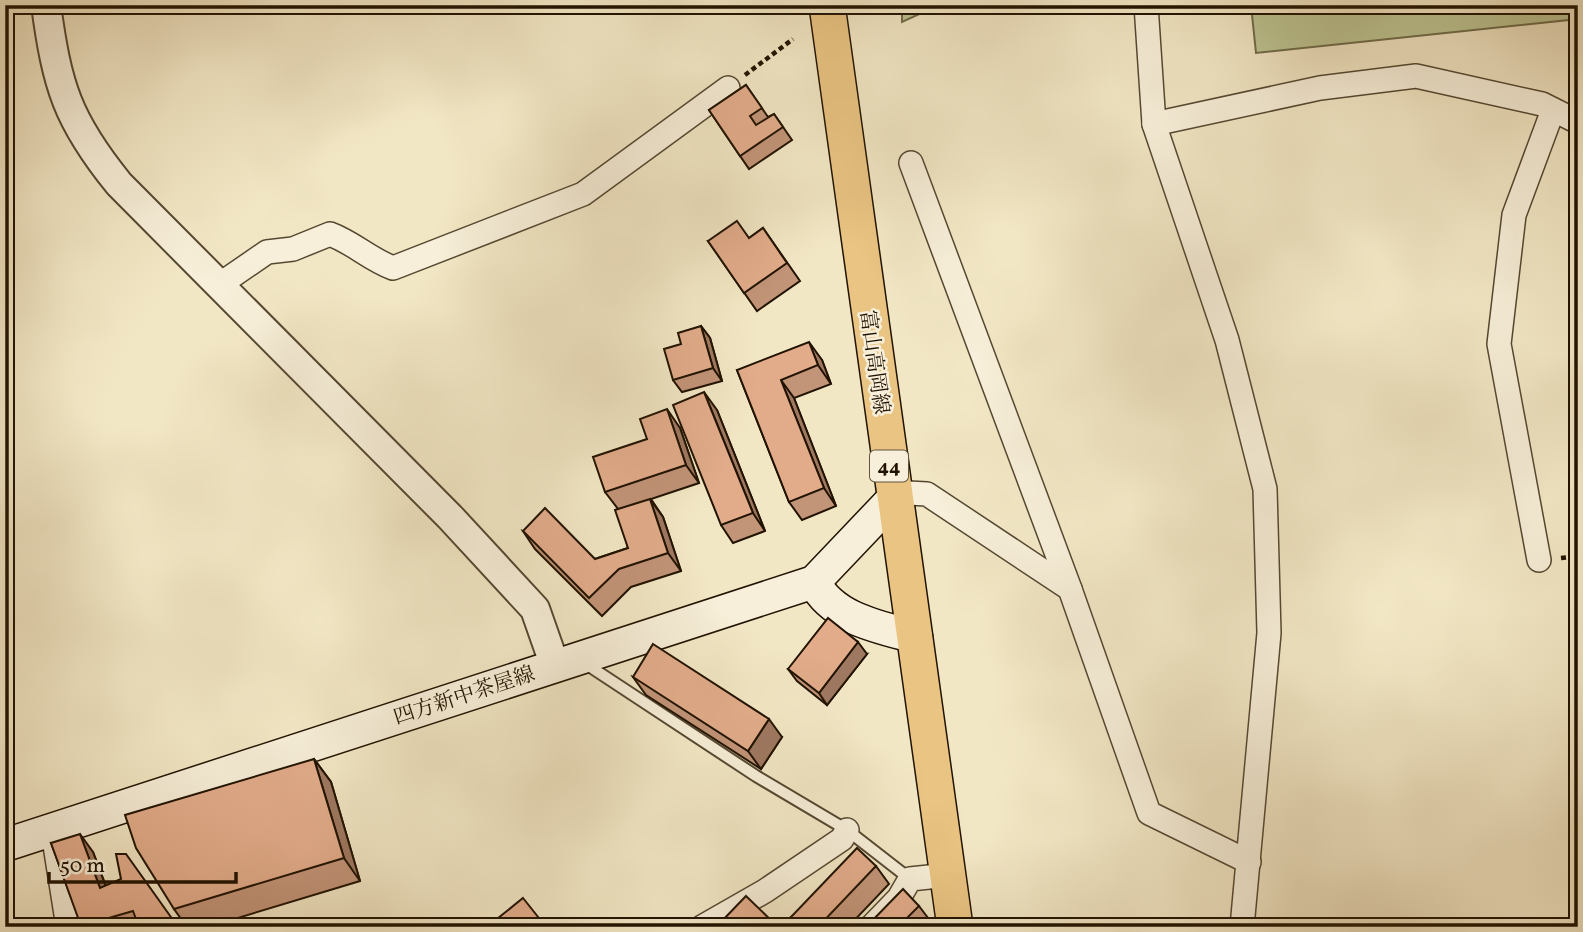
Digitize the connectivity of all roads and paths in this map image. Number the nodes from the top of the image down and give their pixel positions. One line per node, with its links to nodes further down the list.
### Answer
1 (46, 5): 10 (street)
2 (827, 5): 11 (main road, 富山高岡線 / 44)
3 (1146, 5): 8 (street)
4 (793, 39): 5 (path)
5 (728, 88): 10 (street)
6 (1553, 110): 7 (street); 8 (street); 12 (street)
7 (1578, 122)
8 (1154, 124): 20 (street)
9 (911, 163): 14 (street)
10 (219, 285): 16 (street)
11 (893, 499): 13 (main road, 四方新中茶屋線); 14 (street); 15 (main road, 富山高岡線 / 44)
12 (1539, 559)
13 (814, 582): 15 (main road); 16 (main road, 四方新中茶屋線)
14 (1070, 589): 20 (street)
15 (916, 637): 21 (main road, 富山高岡線 / 44)
16 (566, 662): 17 (main road, 四方新中茶屋線); 18 (lane)
17 (52, 830): 19 (main road, 四方新中茶屋線); 23 (street)
18 (847, 830): 22 (lane); 24 (street)
19 (5, 845)
20 (1249, 862): 27 (street)
21 (948, 876): 22 (street); 26 (main road, 富山高岡線 / 44)
22 (910, 879): 25 (street)
23 (68, 927)
24 (702, 927)
25 (871, 927)
26 (955, 927)
27 (1242, 927)

